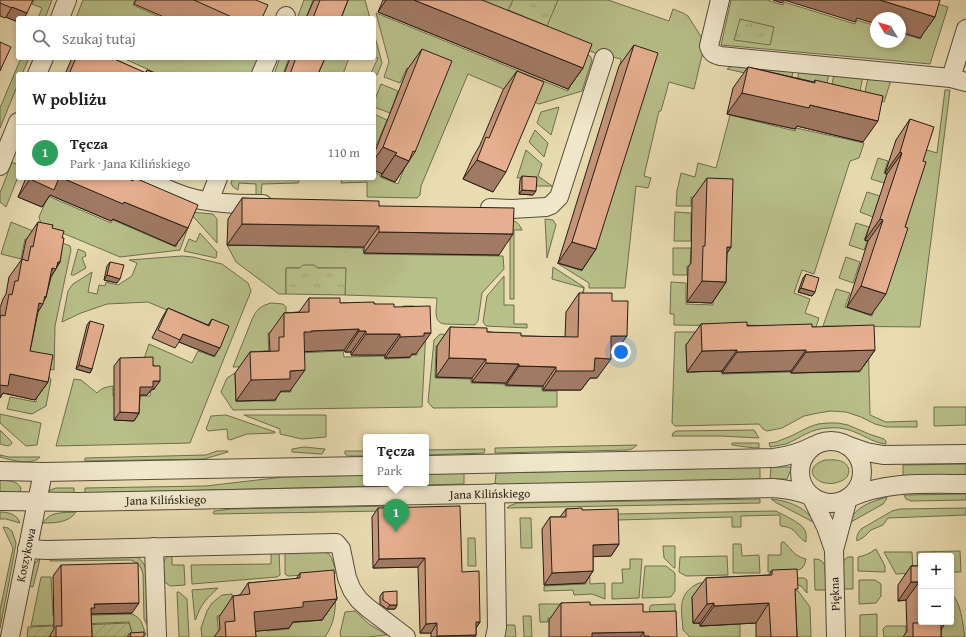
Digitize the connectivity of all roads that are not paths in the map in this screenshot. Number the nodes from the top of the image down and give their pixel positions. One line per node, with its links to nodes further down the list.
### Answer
1 (67, 0): 3 (street)
2 (720, 0): 10 (street)
3 (61, 16)
4 (966, 29): 10 (street)
5 (604, 58): 17 (street)
6 (43, 60): 8 (street)
7 (267, 60): 9 (street)
8 (38, 72)
9 (262, 72)
10 (958, 80)
11 (16, 127): 12 (street)
12 (0, 166)
13 (147, 180): 15 (street)
14 (217, 180): 15 (street)
15 (209, 201): 16 (street)
16 (276, 205)
17 (476, 208)
18 (841, 443): 19 (street); 20 (street); 28 (street)
19 (813, 446): 21 (street); 27 (street)
20 (966, 454)
21 (429, 465)
22 (363, 466): 24 (street)
23 (0, 471): 24 (street)
24 (43, 472): 30 (street, Koszykowa)
25 (966, 484): 28 (street)
26 (495, 493): 27 (street, Jana Kilińskiego); 30 (street, Jana Kilińskiego); 37 (street)
27 (811, 496): 28 (street); 33 (street, Piękna)
28 (848, 498): 33 (street, Piękna)
29 (0, 501): 30 (street, Jana Kilińskiego)
30 (37, 502): 32 (street, Koszykowa)
31 (154, 547): 32 (street); 35 (street); 36 (street)
32 (27, 549): 34 (street, Koszykowa)
33 (834, 550): 38 (street, Piękna)
34 (10, 637)
35 (157, 637)
36 (406, 637)
37 (495, 637)
38 (836, 637)

